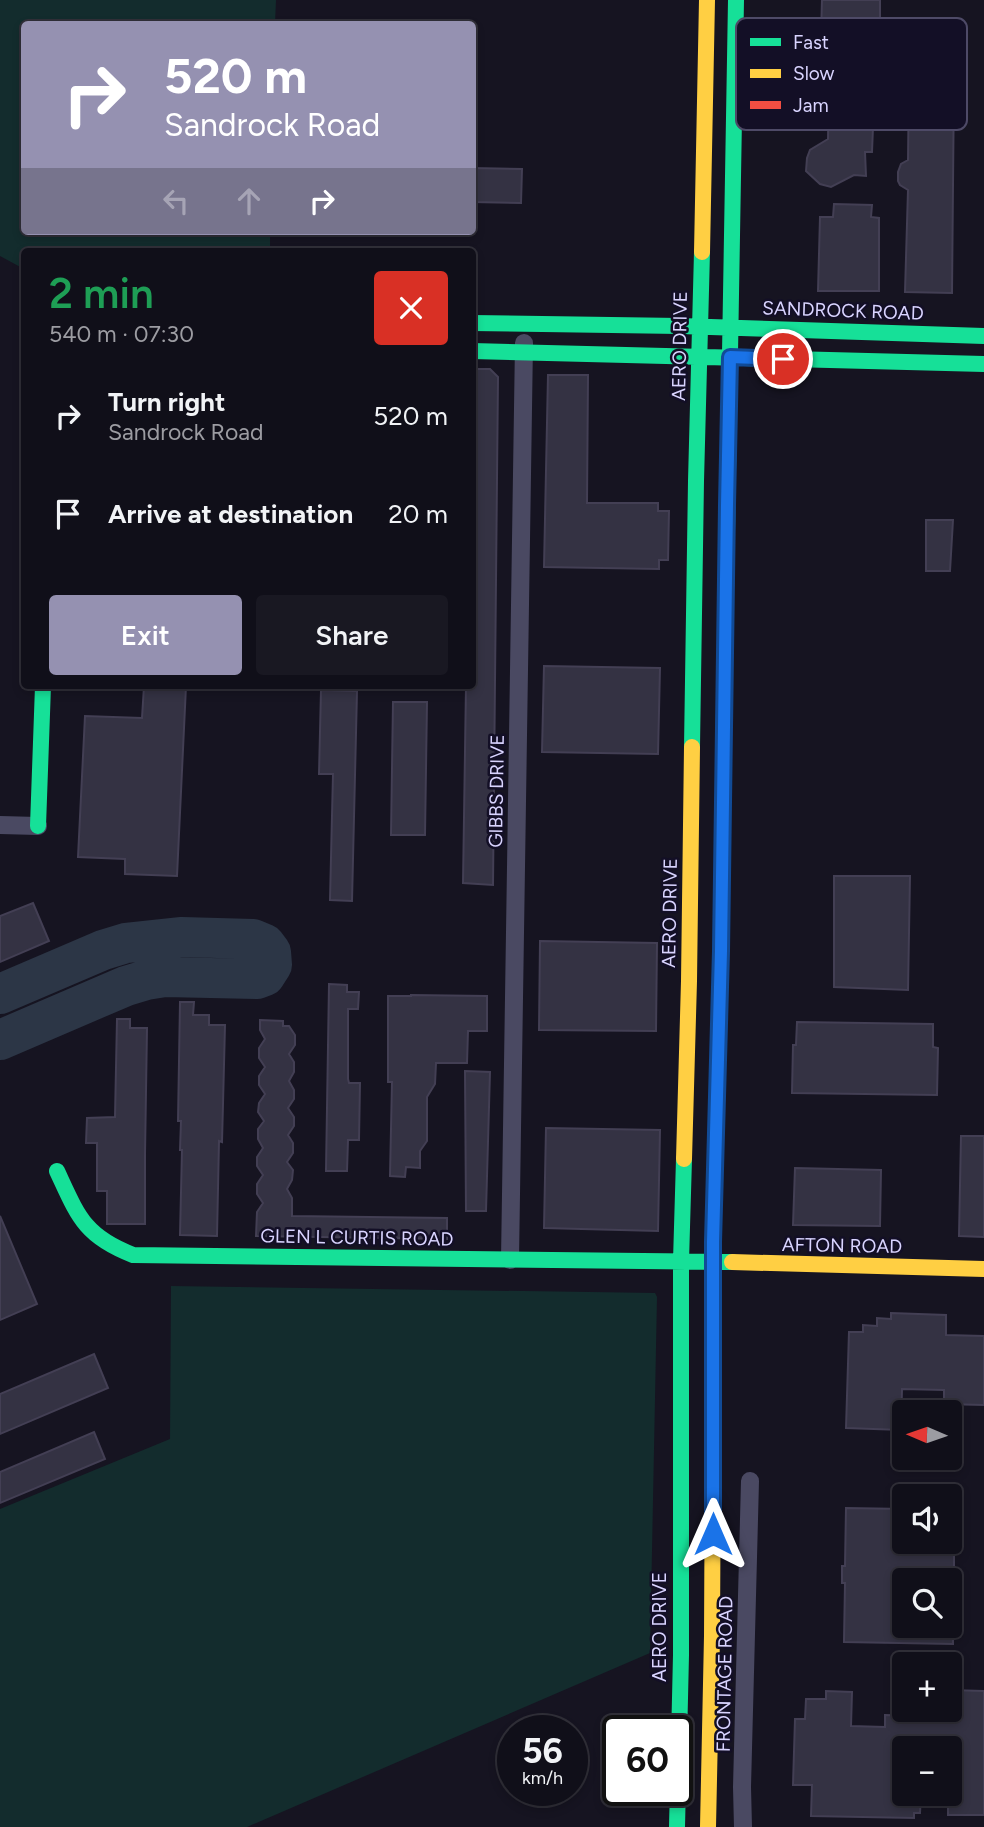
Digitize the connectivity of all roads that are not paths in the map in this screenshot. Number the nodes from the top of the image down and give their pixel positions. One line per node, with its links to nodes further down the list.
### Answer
1 (707, 0): 5 (main road, AERO DRIVE)
2 (736, 0): 6 (main road)
3 (476, 323): 4 (main road, SANDROCK ROAD)
4 (524, 324): 5 (main road, SANDROCK ROAD); 9 (street, GIBBS DRIVE)
5 (701, 327): 6 (main road, SANDROCK ROAD); 10 (main road, AERO DRIVE)
6 (731, 327): 7 (main road, SANDROCK ROAD); 11 (main road)
7 (984, 336)
8 (476, 351): 9 (main road)
9 (524, 352): 10 (main road); 17 (street, GIBBS DRIVE)
10 (700, 356): 11 (main road); 18 (main road, AERO DRIVE)
11 (730, 357): 12 (main road); 19 (main road)
12 (984, 364)
13 (43, 689): 15 (main road)
14 (0, 825): 15 (street)
15 (37, 826)
16 (57, 1171): 17 (main road, GLEN L CURTIS ROAD)
17 (510, 1260): 18 (main road, GLEN L CURTIS ROAD)
18 (681, 1261): 19 (main road, GLEN L CURTIS ROAD); 22 (main road, AERO DRIVE)
19 (706, 1262): 20 (main road, AFTON ROAD); 23 (main road)
20 (984, 1269)
21 (750, 1480): 24 (street, FRONTAGE ROAD)
22 (677, 1827)
23 (708, 1827)
24 (743, 1827)

